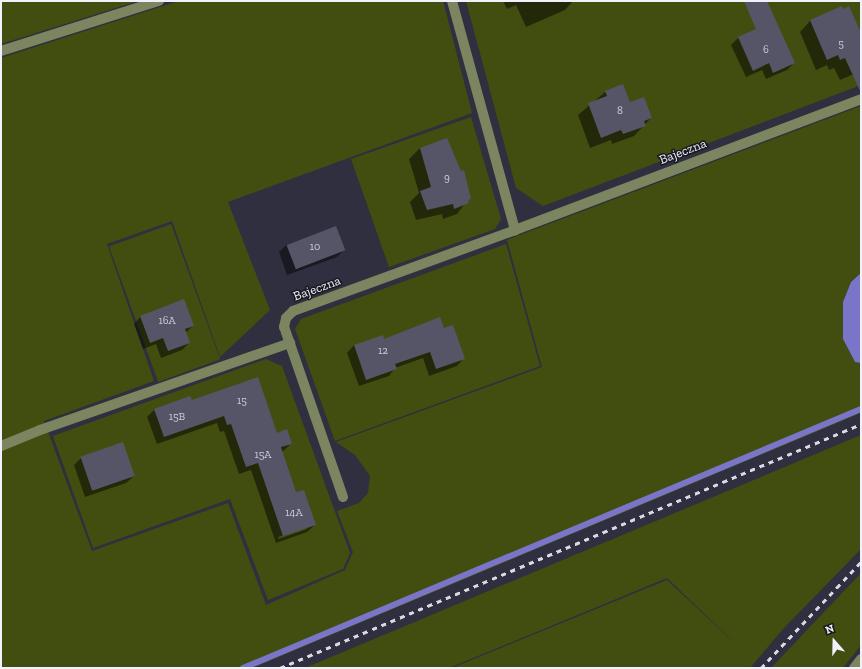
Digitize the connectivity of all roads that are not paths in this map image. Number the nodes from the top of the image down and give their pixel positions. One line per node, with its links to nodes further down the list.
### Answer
1 (158, 1): 3 (street)
2 (452, 1): 5 (street)
3 (1, 51)
4 (861, 99): 5 (street, Bajeczna)
5 (515, 230): 6 (street, Bajeczna)
6 (290, 343): 7 (street); 8 (street, Bajeczna)
7 (1, 446)
8 (343, 497)
9 (861, 659): 10 (street)
10 (854, 668)

